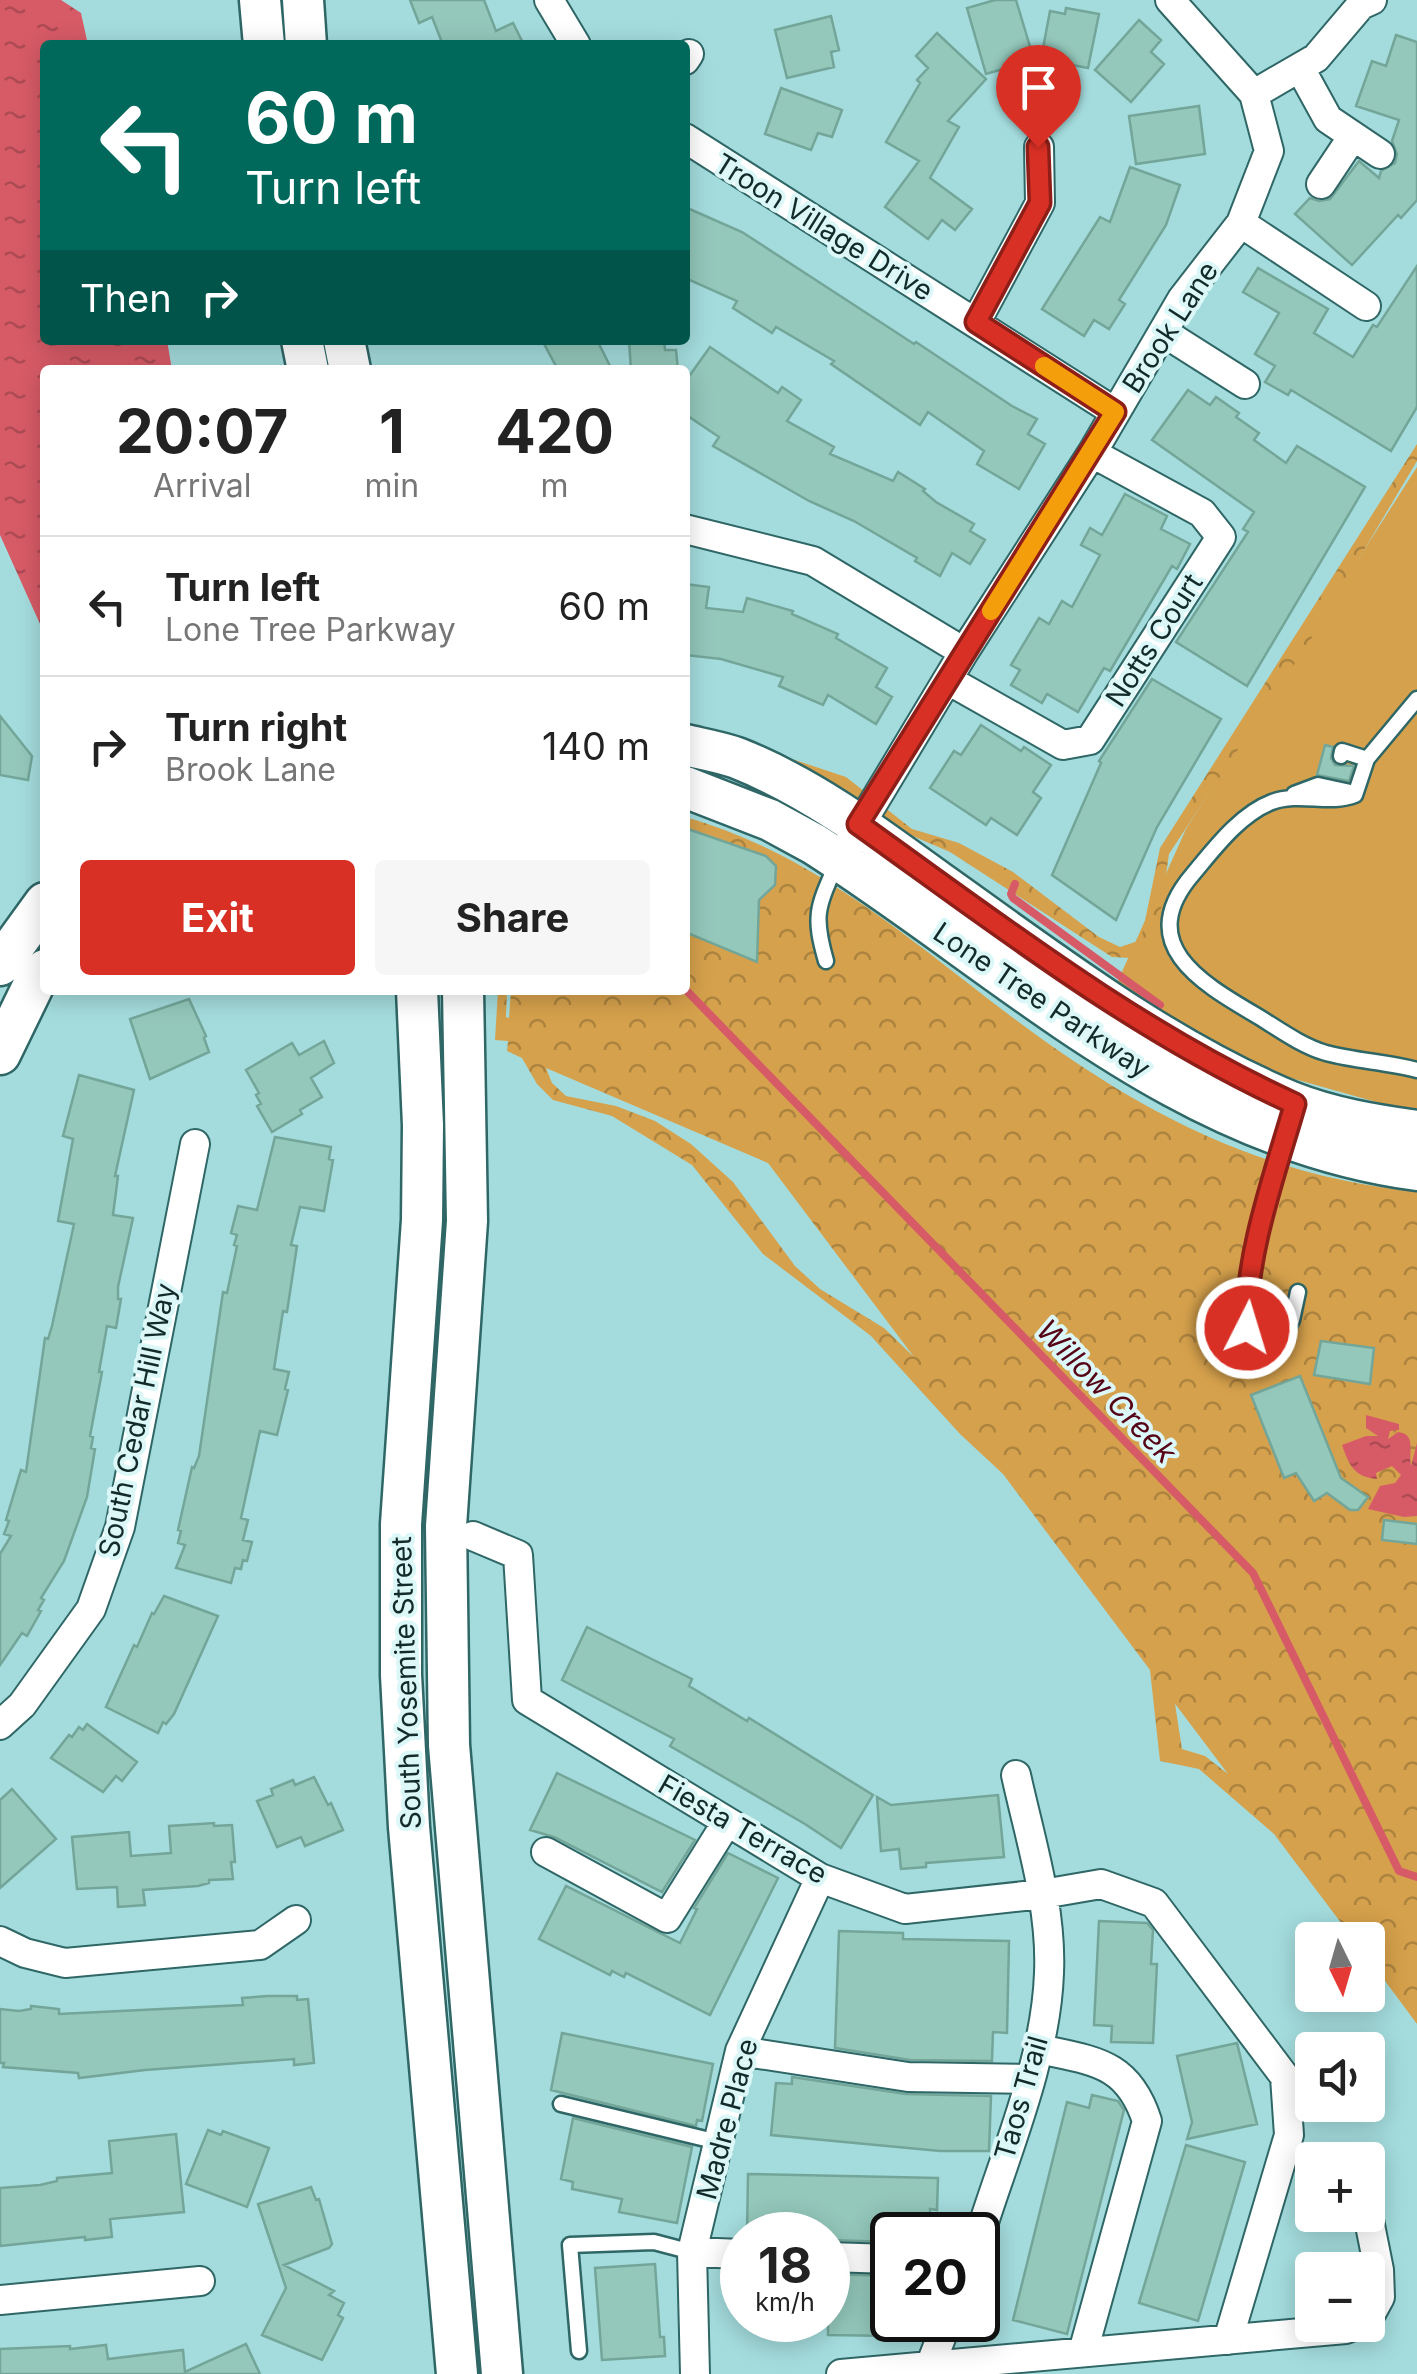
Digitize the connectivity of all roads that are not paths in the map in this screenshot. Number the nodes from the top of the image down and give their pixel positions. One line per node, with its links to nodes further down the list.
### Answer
1 (260, 0): 6 (main road)
2 (303, 0): 7 (main road)
3 (548, 0): 8 (street)
4 (1170, 0): 10 (street, Brook Lane)
5 (1372, 0): 9 (street)
6 (264, 40)
7 (306, 40)
8 (573, 40)
9 (1300, 68): 10 (street); 11 (street)
10 (1254, 94): 16 (street, Brook Lane)
11 (1353, 136): 14 (street); 15 (street)
12 (690, 141): 18 (street, Troon Village Drive)
13 (1038, 147): 18 (street)
14 (1380, 154)
15 (1321, 184)
16 (1241, 223): 17 (street); 19 (street, Brook Lane)
17 (1366, 306)
18 (976, 322): 21 (street, Troon Village Drive)
19 (1163, 332): 20 (street); 21 (street, Brook Lane)
20 (1245, 384)
21 (1115, 412): 22 (street, Brook Lane)
22 (1092, 454): 24 (street, Brook Lane); 25 (street, Notts Court)
23 (690, 531): 24 (street)
24 (964, 652): 25 (street, Brook Lane)
25 (948, 680): 31 (street, Brook Lane)
26 (1417, 698): 29 (lane)
27 (690, 746): 31 (main road, Lone Tree Parkway)
28 (1341, 756): 29 (lane)
29 (1367, 760): 40 (lane)
30 (690, 789): 32 (main road, Lone Tree Parkway)
31 (858, 824): 32 (street, Brook Lane); 41 (main road, Lone Tree Parkway)
32 (839, 860): 34 (lane); 41 (main road, Lone Tree Parkway)
33 (40, 910): 35 (main road)
34 (826, 961)
35 (0, 965)
36 (40, 978): 39 (main road)
37 (416, 995): 71 (main road, South Yosemite Street)
38 (463, 995): 72 (main road, South Yosemite Street)
39 (0, 1054)
40 (1417, 1070)
41 (1290, 1122): 42 (main road, Lone Tree Parkway); 44 (main road, Lone Tree Parkway); 45 (lane)
42 (1417, 1131)
43 (195, 1144): 47 (street, South Cedar Hill Way)
44 (1417, 1170)
45 (1298, 1292)
46 (472, 1536): 49 (street, Fiesta Terrace)
47 (0, 1725)
48 (1016, 1775): 52 (street, Taos Trail)
49 (727, 1822): 50 (street); 51 (street, Fiesta Terrace)
50 (546, 1852)
51 (820, 1878): 52 (street, Fiesta Terrace); 56 (street, Madre Place)
52 (1043, 1894): 55 (street, Taos Trail); 66 (street, Fiesta Terrace)
53 (296, 1920): 54 (street)
54 (0, 1942)
55 (1039, 2049): 57 (street, Taos Trail); 69 (street)
56 (740, 2052): 57 (street); 59 (street, Madre Place)
57 (1029, 2080): 60 (street, Taos Trail)
58 (561, 2104): 59 (lane)
59 (718, 2142): 61 (street, Madre Place)
60 (987, 2212)
61 (692, 2252): 62 (street); 68 (lane); 73 (street, Madre Place)
62 (720, 2253)
63 (200, 2280): 64 (street)
64 (0, 2300)
65 (1295, 2334): 66 (street)
66 (1228, 2340): 69 (street)
67 (939, 2342): 70 (street)
68 (579, 2352)
69 (1083, 2352): 70 (street)
70 (930, 2366): 74 (street)
71 (457, 2374)
72 (502, 2374)
73 (695, 2374)
74 (841, 2374)

